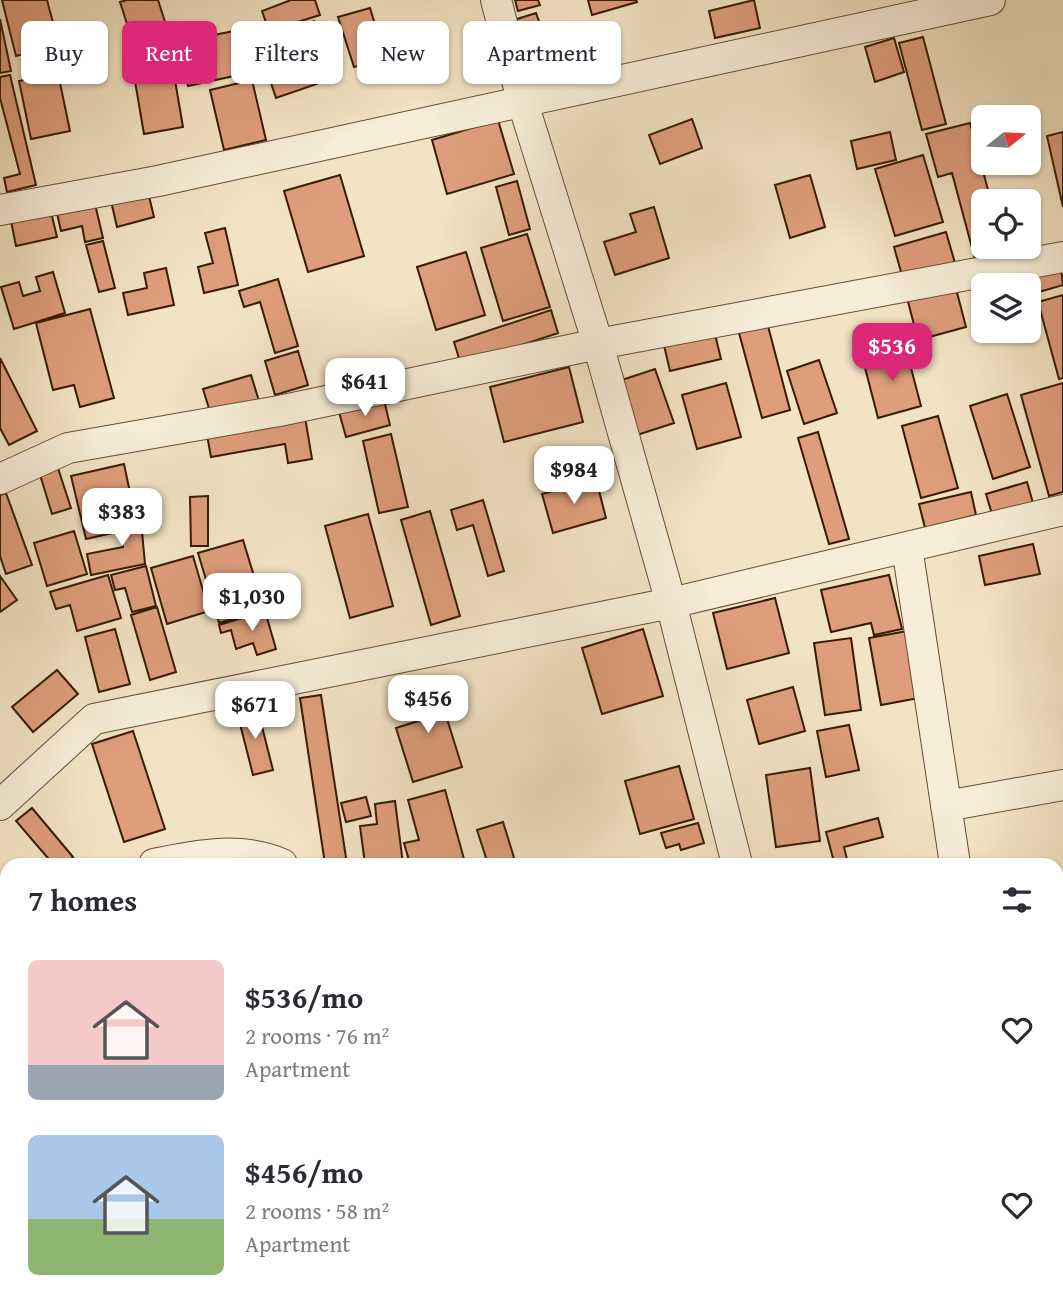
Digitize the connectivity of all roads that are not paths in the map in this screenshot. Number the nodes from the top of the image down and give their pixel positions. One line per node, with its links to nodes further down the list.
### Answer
1 (496, 0): 3 (street)
2 (990, 0): 3 (street)
3 (522, 100): 4 (street); 6 (street)
4 (0, 210)
5 (1063, 257): 6 (street)
6 (598, 344): 7 (street); 10 (street)
7 (0, 479)
8 (1063, 510): 9 (street)
9 (907, 547): 10 (street); 13 (street)
10 (671, 603): 12 (street); 16 (street)
11 (1063, 785): 13 (street)
12 (0, 805)
13 (946, 806): 17 (street)
14 (182, 858): 15 (street)
15 (259, 858)
16 (735, 858)
17 (954, 858)

